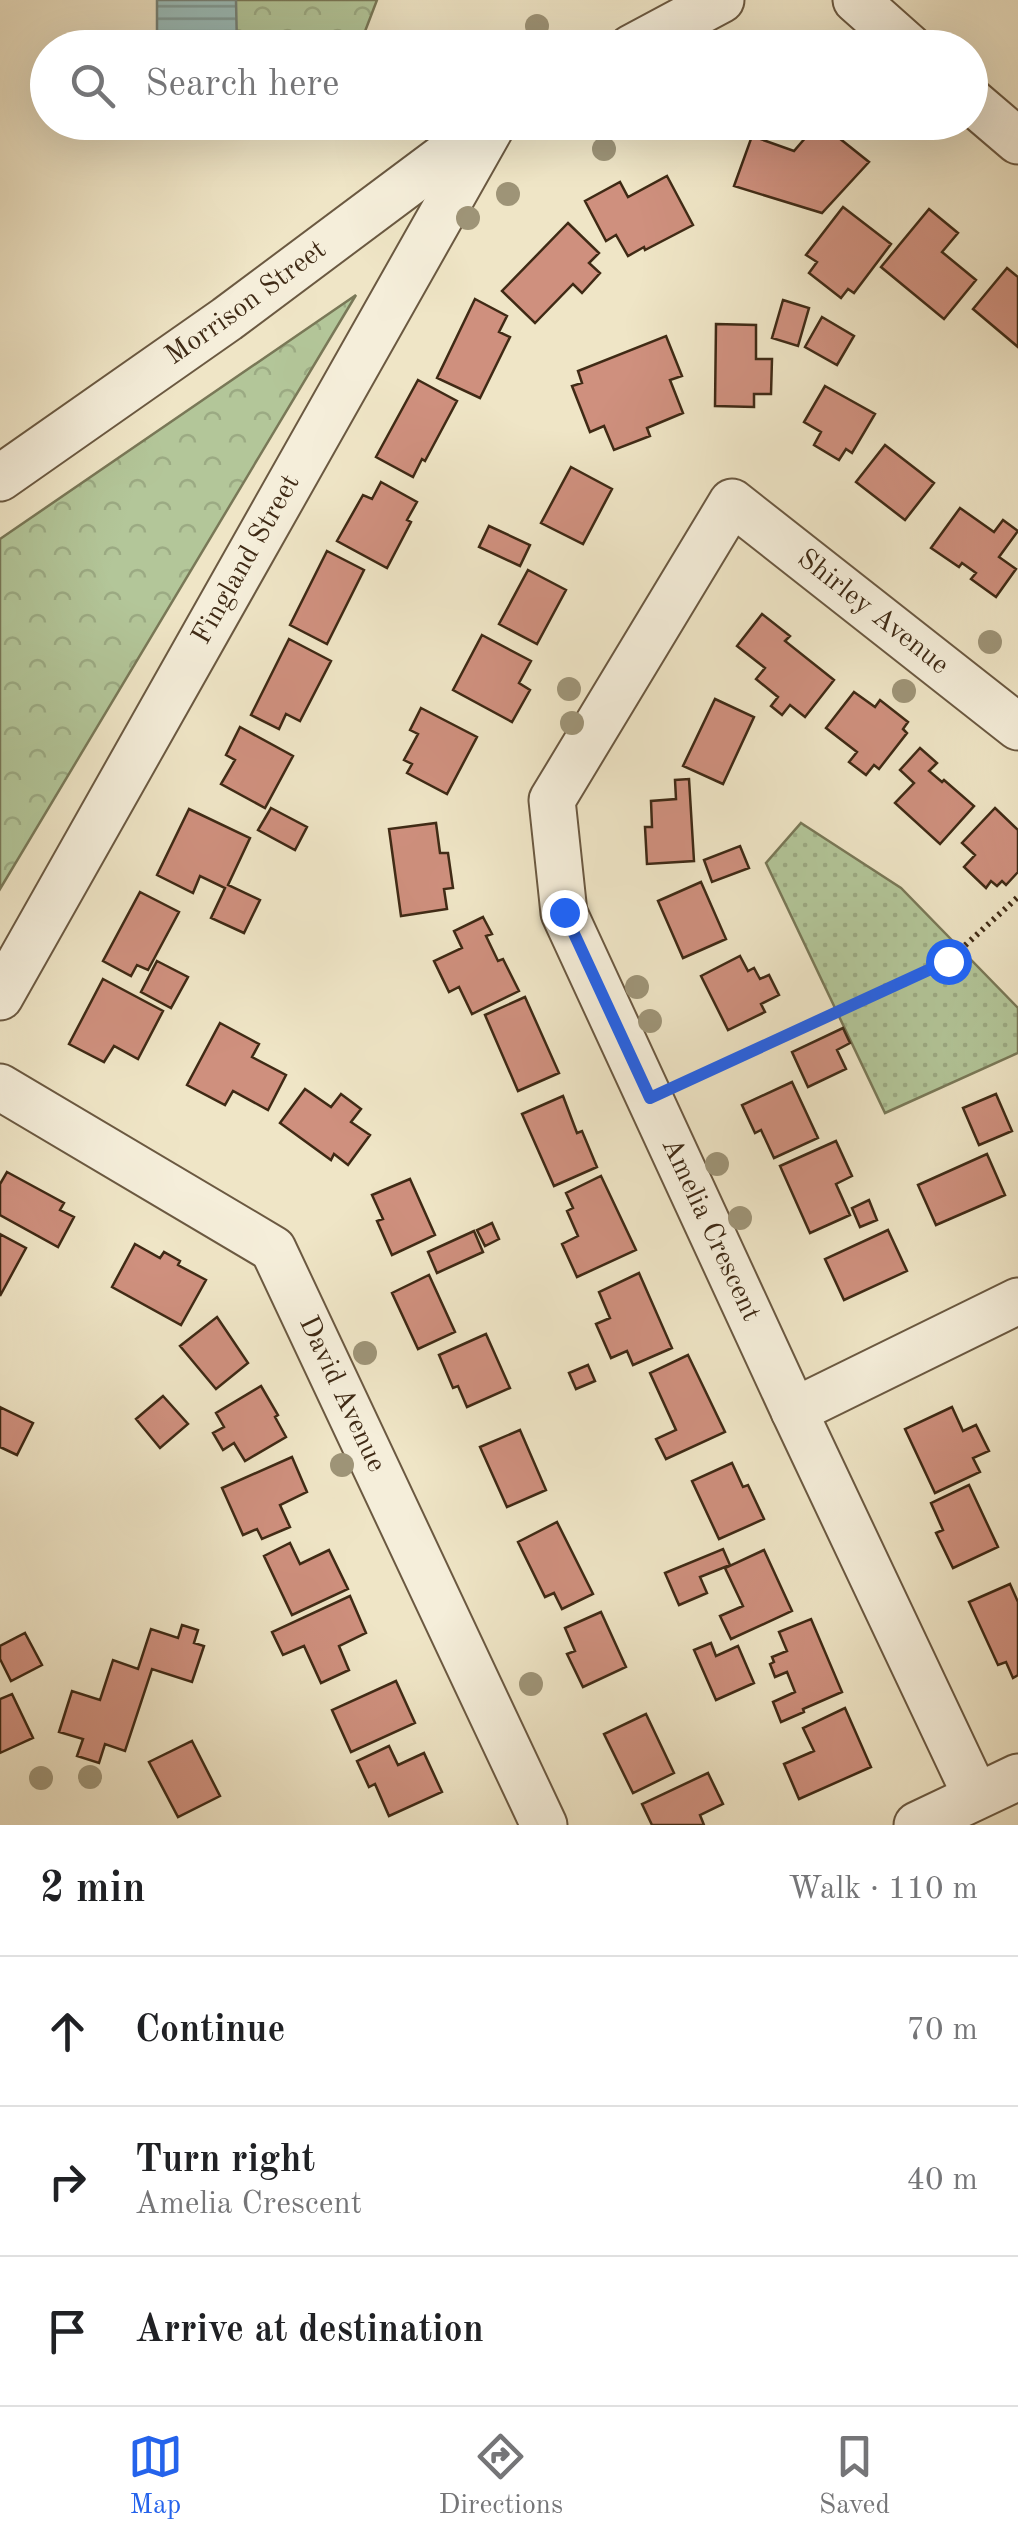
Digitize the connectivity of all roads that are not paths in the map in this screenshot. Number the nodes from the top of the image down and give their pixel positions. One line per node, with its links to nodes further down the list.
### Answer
1 (721, 0): 3 (street)
2 (856, 0): 4 (street)
3 (665, 30)
4 (890, 30)
5 (988, 115): 8 (street)
6 (468, 140): 9 (street, Morrison Street)
7 (482, 140): 12 (street, Fingland Street)
8 (1018, 141)
9 (0, 478)
10 (730, 505): 11 (street, Shirley Avenue); 15 (street, Amelia Crescent)
11 (1018, 726)
12 (0, 997)
13 (0, 1087): 18 (street, David Avenue)
14 (1018, 1301): 15 (street)
15 (794, 1411): 17 (street, Amelia Crescent)
16 (1018, 1777): 17 (street)
17 (976, 1796): 19 (street)
18 (544, 1825)
19 (917, 1825)

